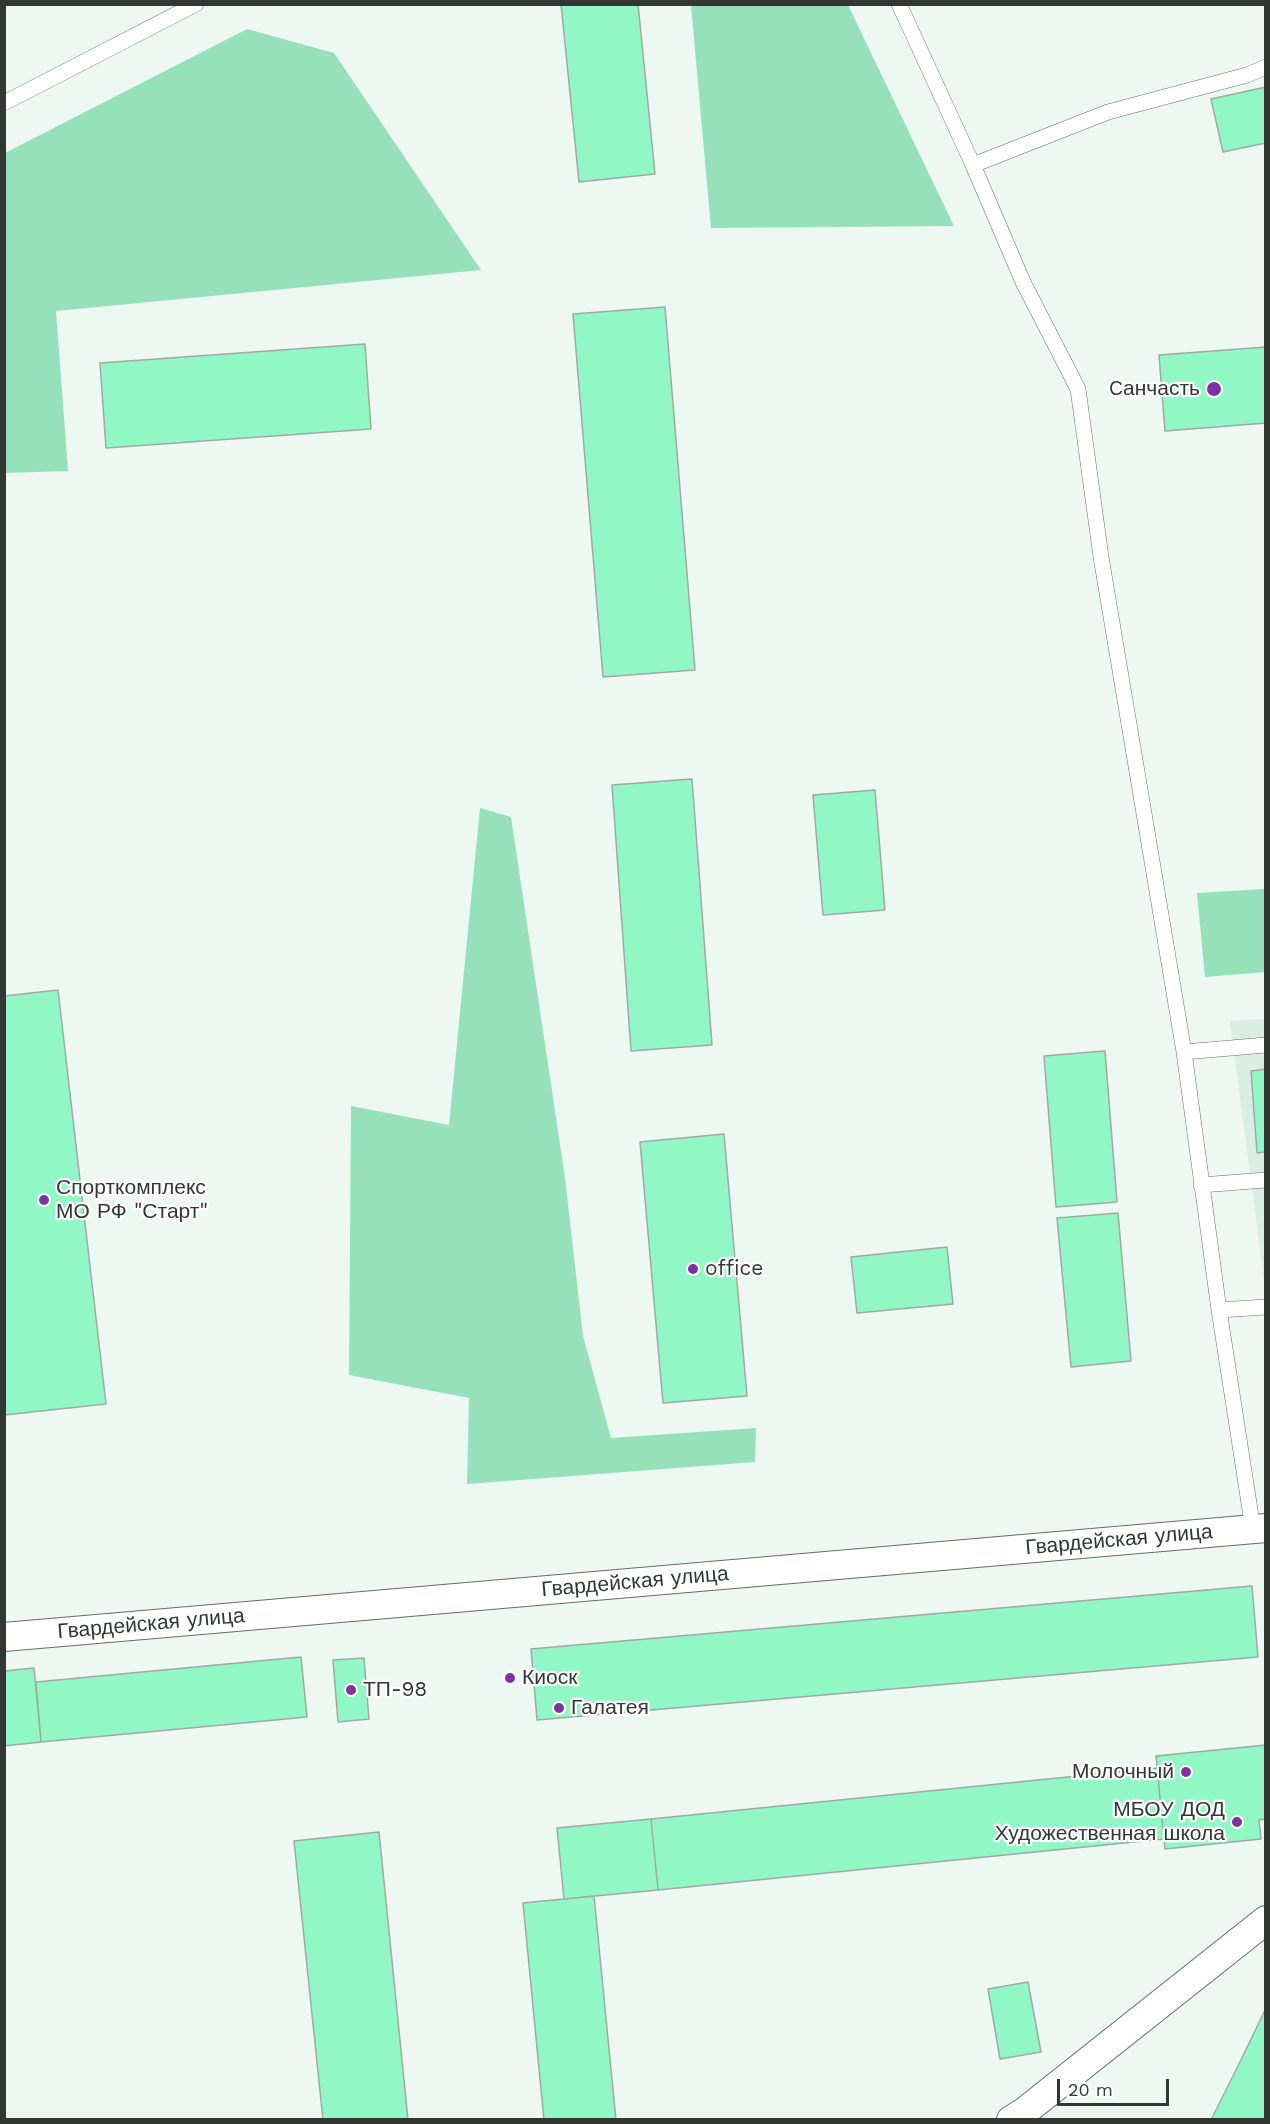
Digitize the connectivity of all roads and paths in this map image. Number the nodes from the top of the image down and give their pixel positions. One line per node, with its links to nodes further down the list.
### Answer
1 (196, 4): 4 (lane)
2 (899, 4): 5 (lane)
3 (1266, 67): 5 (lane)
4 (4, 102)
5 (973, 165): 7 (lane)
6 (1266, 1045): 7 (lane)
7 (1184, 1052): 9 (lane)
8 (1266, 1180): 9 (lane)
9 (1201, 1185): 11 (lane)
10 (1266, 1307): 11 (lane)
11 (1218, 1310): 12 (lane)
12 (1259, 1529): 13 (street, Гвардейская улица)
13 (4, 1637)
14 (1266, 1920): 15 (street)
15 (1011, 2120)

